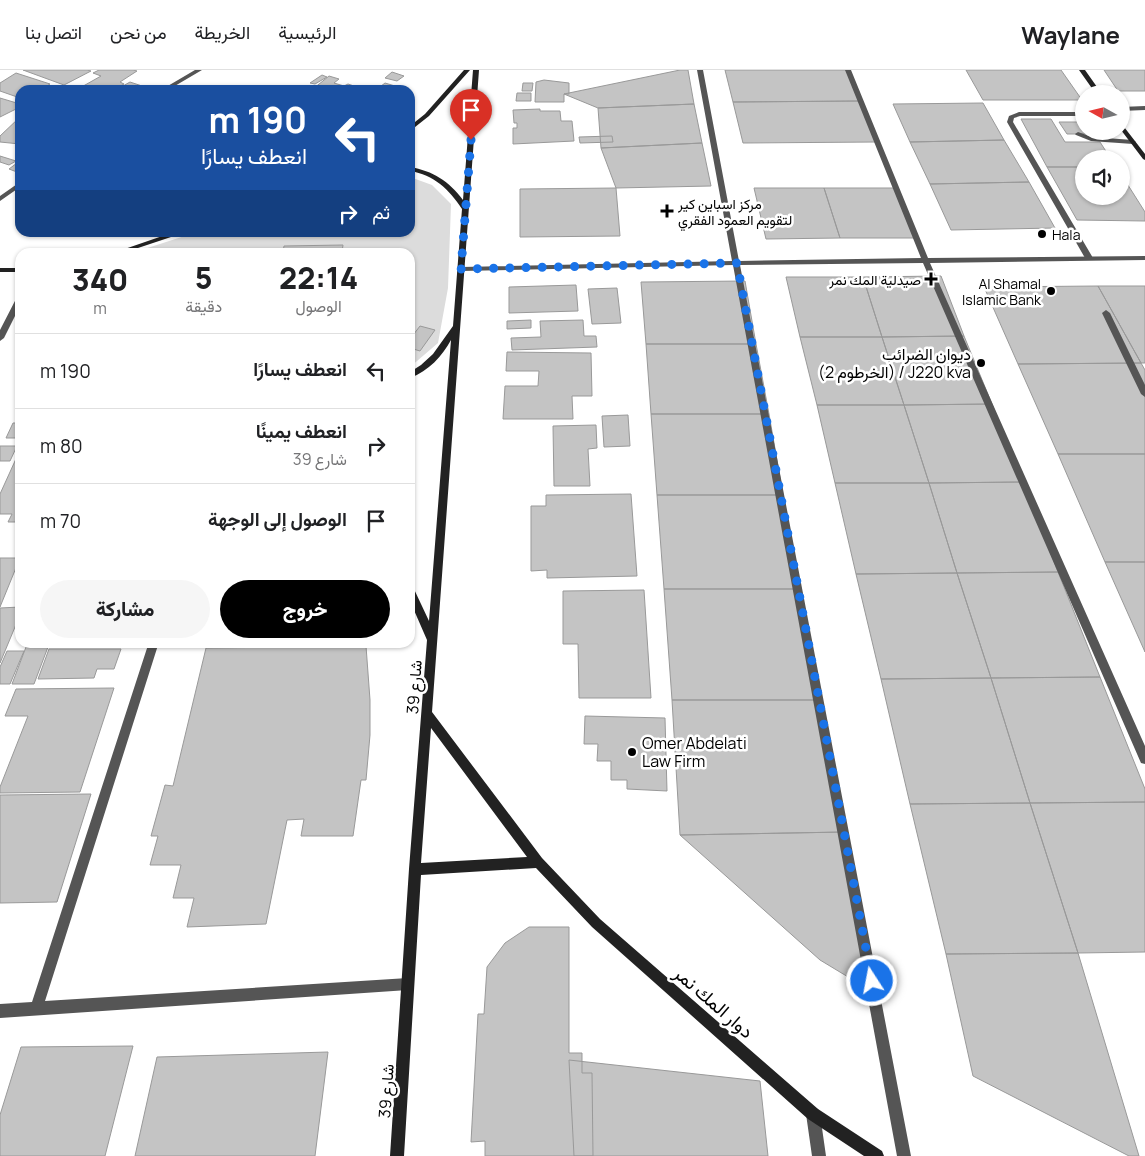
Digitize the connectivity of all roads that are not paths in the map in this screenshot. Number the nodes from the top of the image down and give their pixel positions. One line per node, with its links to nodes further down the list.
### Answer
1 (199, 70): 7 (street)
2 (467, 70): 14 (street)
3 (476, 70): 22 (street, شارع 39)
4 (700, 70): 28 (street)
5 (848, 70): 27 (street)
6 (1082, 70): 8 (street)
7 (173, 85)
8 (1093, 85)
9 (1145, 108): 10 (street)
10 (1130, 109)
11 (1065, 114): 12 (street); 13 (street); 25 (street)
12 (1075, 114)
13 (1069, 122)
14 (415, 126)
15 (1130, 138): 17 (street)
16 (1105, 140): 17 (street)
17 (1133, 142): 18 (street)
18 (1145, 158)
19 (415, 171): 22 (street)
20 (15, 188): 21 (street)
21 (0, 199)
22 (466, 210): 29 (street, شارع 39)
23 (167, 237): 24 (street)
24 (133, 248)
25 (1089, 258): 26 (street); 27 (street)
26 (1145, 258)
27 (924, 260): 28 (street); 42 (street)
28 (737, 263): 29 (street); 52 (street)
29 (461, 269): 34 (street, شارع 39)
30 (0, 270): 31 (street)
31 (15, 270)
32 (15, 310): 35 (street)
33 (1106, 312): 37 (street)
34 (457, 323): 36 (street); 39 (street, شارع 39)
35 (0, 338)
36 (415, 372)
37 (1145, 394)
38 (415, 601): 39 (street)
39 (433, 641): 41 (street, شارع 39)
40 (152, 648): 46 (street)
41 (427, 714): 43 (street, دوار المك نمر); 44 (street, شارع 39)
42 (1145, 759)
43 (538, 862): 44 (street); 48 (street, دوار المك نمر)
44 (415, 869): 45 (street, شارع 39)
45 (408, 984): 46 (street); 49 (street, شارع 39)
46 (36, 1009): 47 (street)
47 (0, 1011)
48 (813, 1114): 50 (street); 51 (street, دوار المك نمر)
49 (397, 1156)
50 (819, 1156)
51 (877, 1156)
52 (904, 1156)

